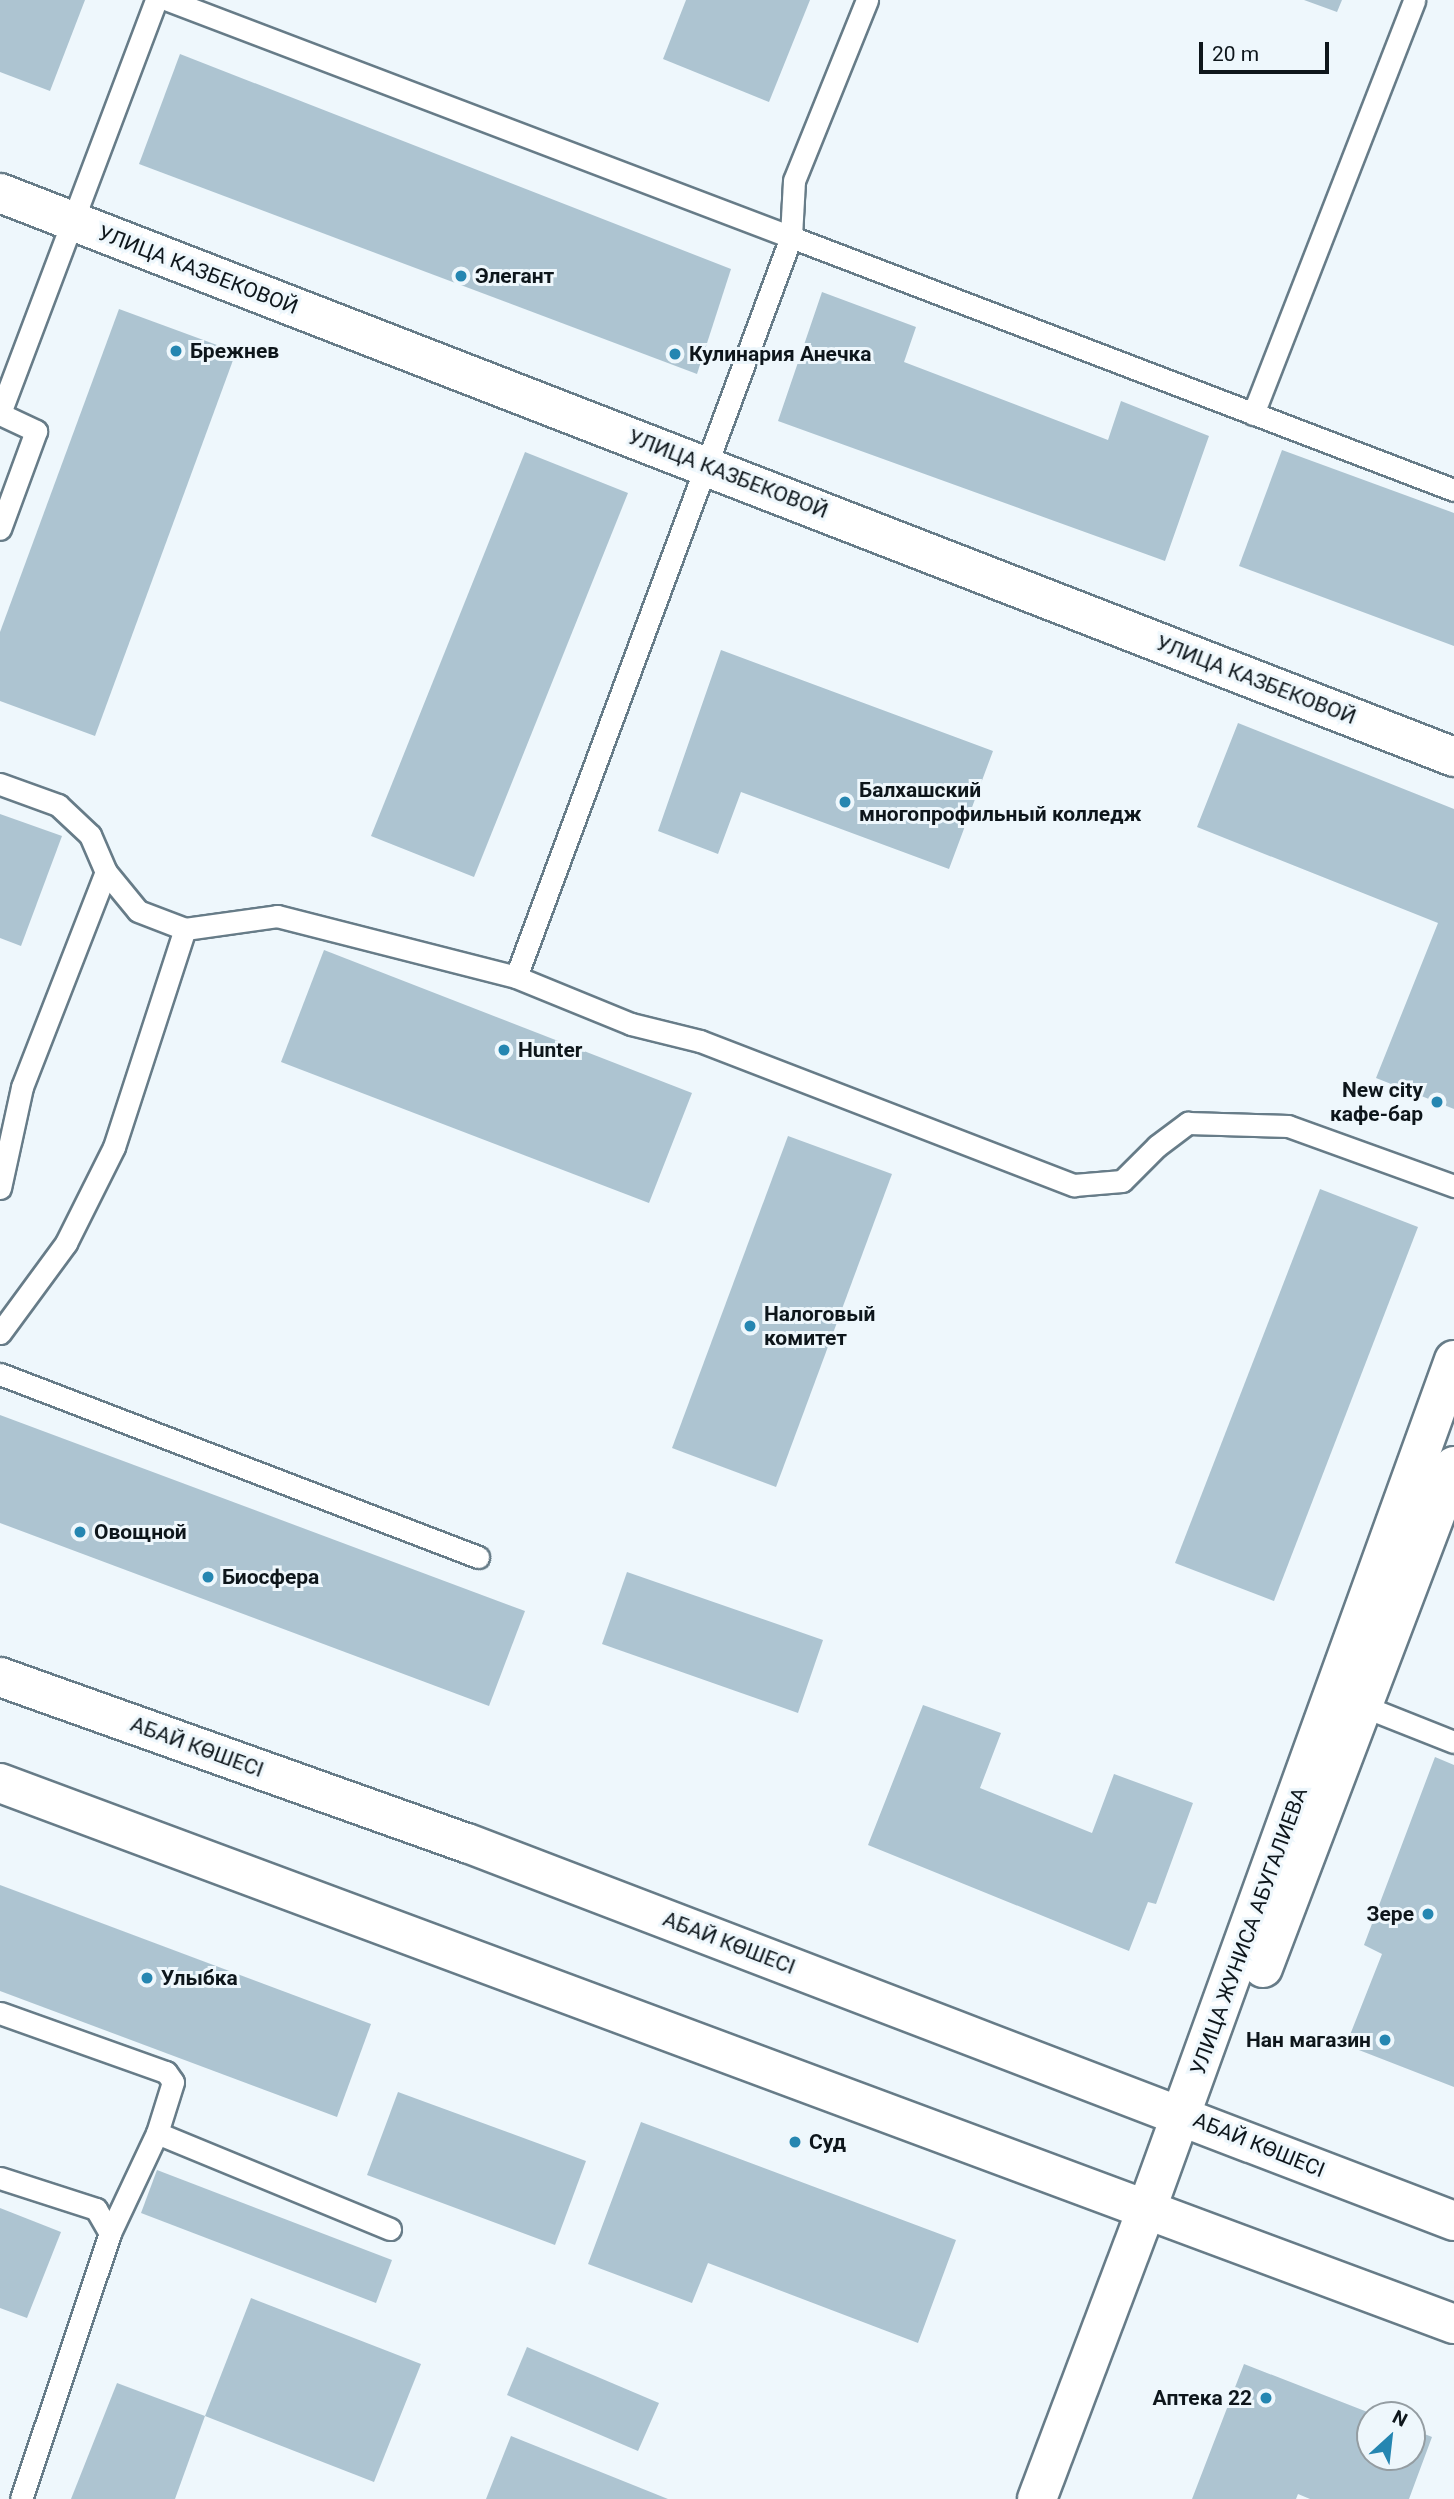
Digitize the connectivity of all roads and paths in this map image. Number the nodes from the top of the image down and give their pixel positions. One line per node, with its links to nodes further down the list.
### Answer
1 (156, 0): 7 (lane)
2 (169, 0): 5 (lane)
3 (867, 0): 8 (lane)
4 (1414, 0): 10 (lane)
5 (211, 6): 8 (lane)
6 (0, 193): 7 (main road, УЛИЦА КАЗБЕКОВОЙ)
7 (71, 221): 9 (lane); 11 (main road, УЛИЦА КАЗБЕКОВОЙ)
8 (791, 237): 10 (lane); 11 (lane)
9 (0, 413): 13 (lane)
10 (1253, 414): 12 (lane)
11 (705, 464): 14 (main road, УЛИЦА КАЗБЕКОВОЙ); 18 (lane)
12 (1454, 490)
13 (0, 529)
14 (1454, 757)
15 (0, 784): 16 (lane)
16 (106, 872): 17 (lane); 20 (lane)
17 (185, 929): 18 (lane); 21 (lane)
18 (516, 977): 19 (lane)
19 (1454, 1186)
20 (0, 1188)
21 (0, 1333)
22 (1454, 1360): 31 (main road, УЛИЦА ЖУНИСА АБУГАЛИЕВА)
23 (0, 1374): 25 (lane)
24 (1454, 1466): 27 (main road, УЛИЦА ЖУНИСА АБУГАЛИЕВА)
25 (478, 1557)
26 (0, 1677): 31 (main road, АБАЙ КӨШЕСІ)
27 (1363, 1706): 28 (lane); 31 (main road, УЛИЦА ЖУНИСА АБУГАЛИЕВА)
28 (1454, 1742)
29 (0, 1783): 34 (main road)
30 (0, 2013): 32 (lane)
31 (1193, 2120): 34 (main road, УЛИЦА ЖУНИСА АБУГАЛИЕВА); 35 (main road, АБАЙ КӨШЕСІ)
32 (157, 2133): 36 (lane); 37 (lane)
33 (0, 2178): 37 (lane)
34 (1158, 2216): 38 (main road); 40 (main road, УЛИЦА ЖУНИСА АБУГАЛИЕВА); 41 (main road, УЛИЦА ЖУНИСА АБУГАЛИЕВА)
35 (1454, 2221)
36 (390, 2229)
37 (110, 2233): 39 (lane)
38 (1454, 2324)
39 (20, 2499)
40 (1037, 2499)
41 (1065, 2499)

